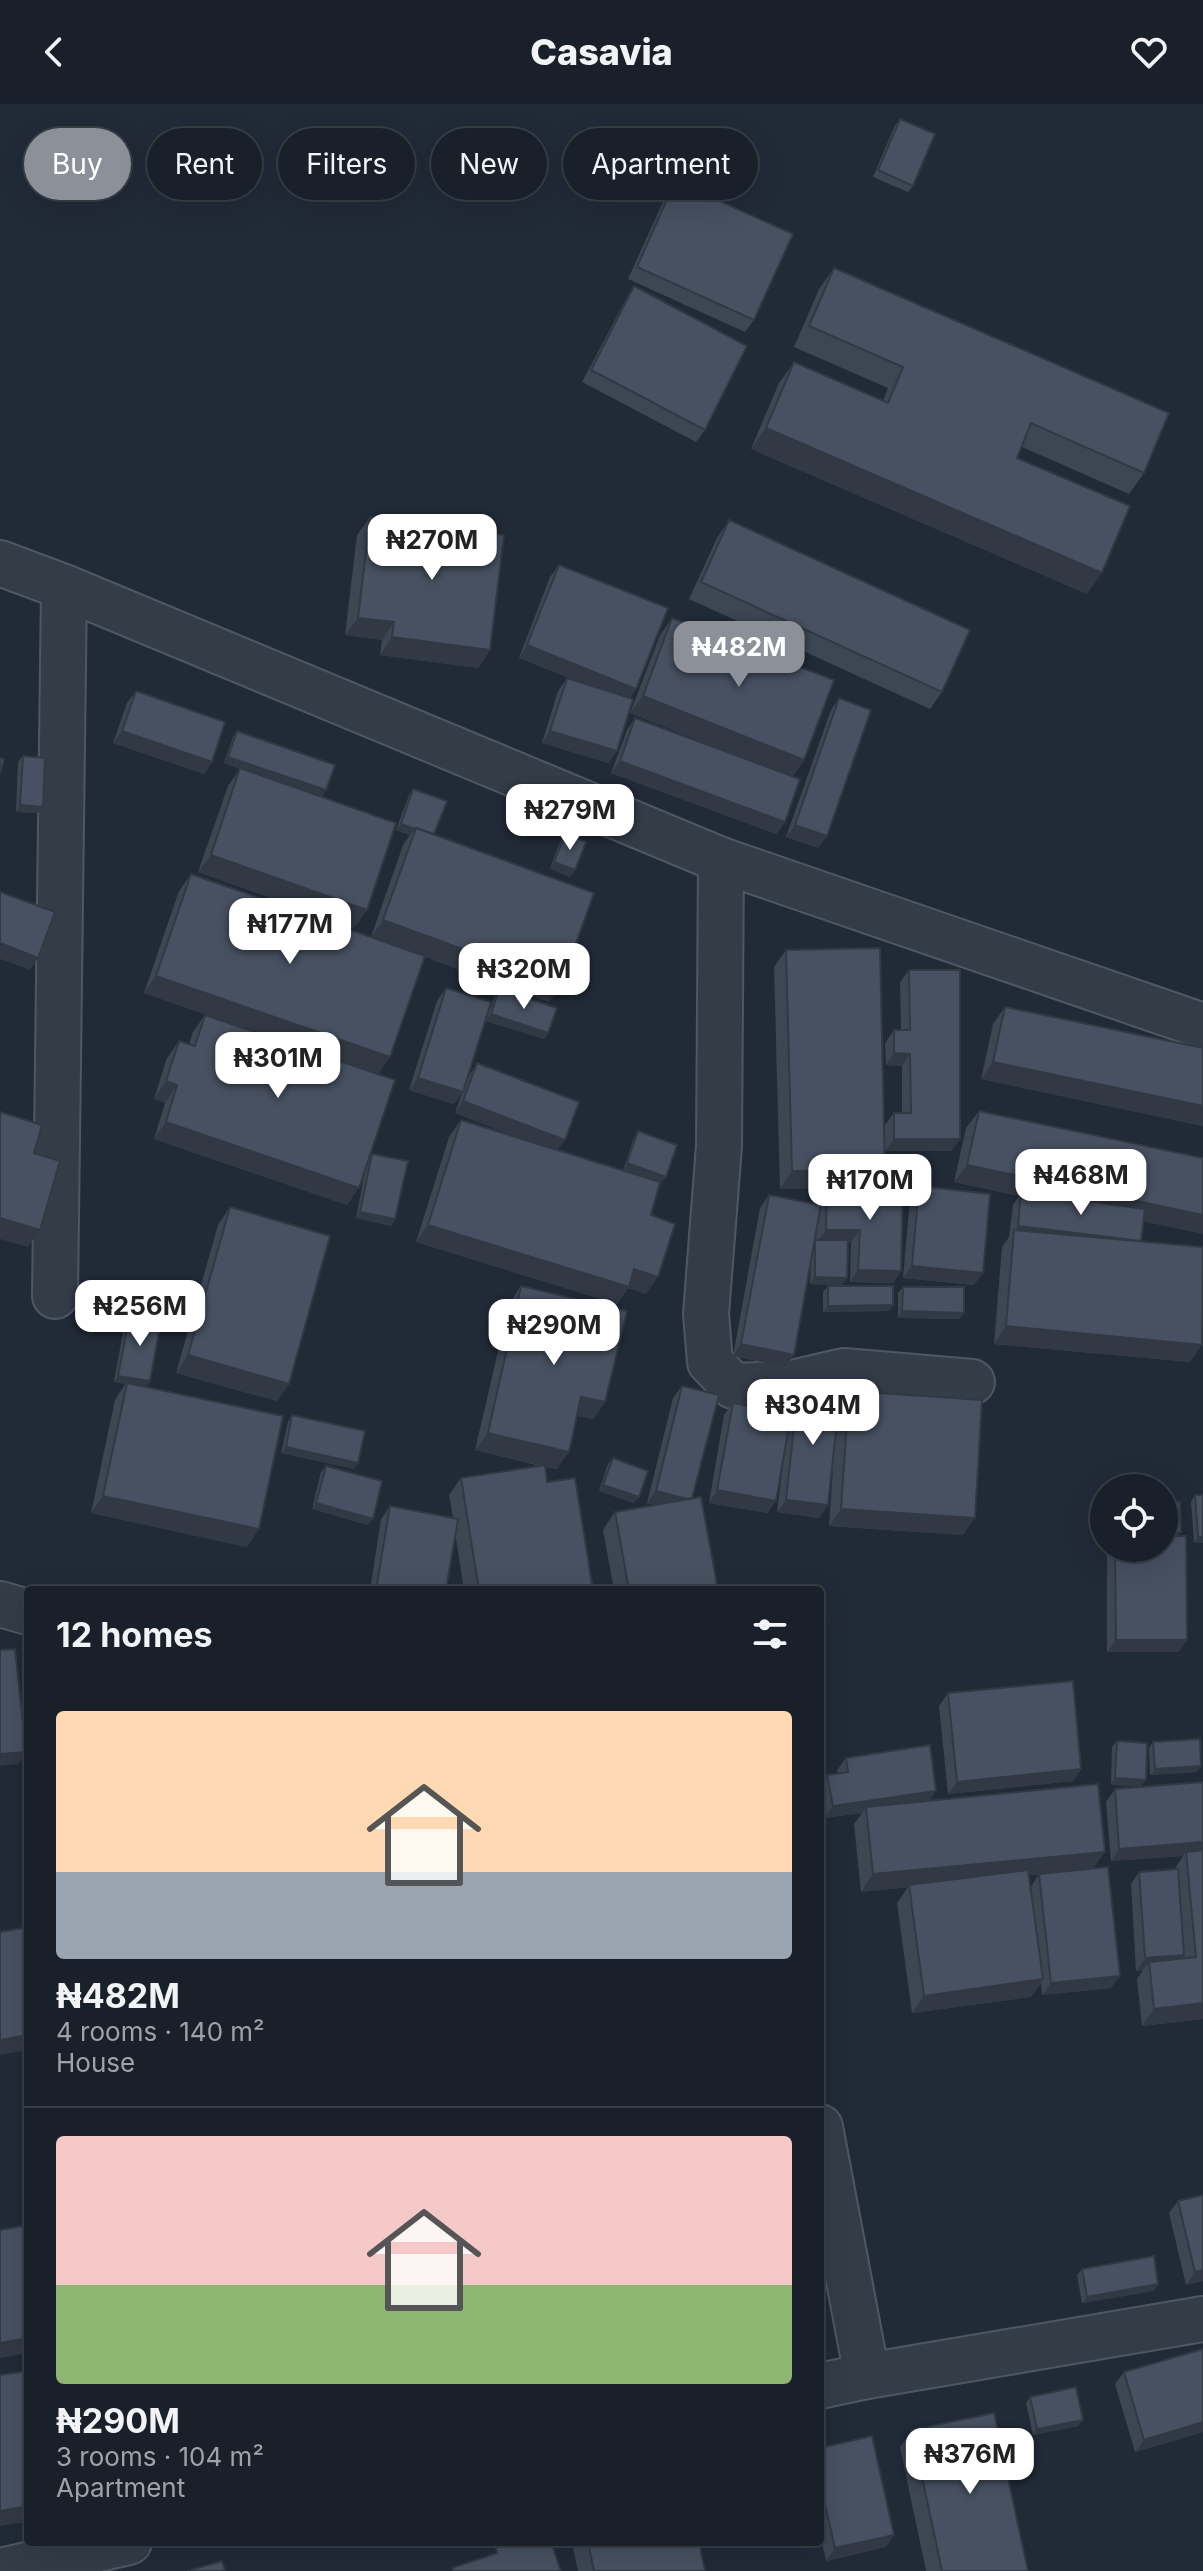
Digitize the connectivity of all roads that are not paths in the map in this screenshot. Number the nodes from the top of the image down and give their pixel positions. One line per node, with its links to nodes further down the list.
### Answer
1 (0, 563): 2 (street)
2 (64, 587): 3 (street); 5 (street)
3 (721, 860): 4 (street); 6 (street)
4 (1203, 1026)
5 (55, 1296)
6 (972, 1382)
7 (0, 1604): 8 (street)
8 (24, 1611)
9 (824, 2148): 11 (street)
10 (1203, 2319): 11 (street)
11 (867, 2376): 12 (street)
12 (824, 2385)
13 (111, 2546): 14 (street)
14 (0, 2571)

